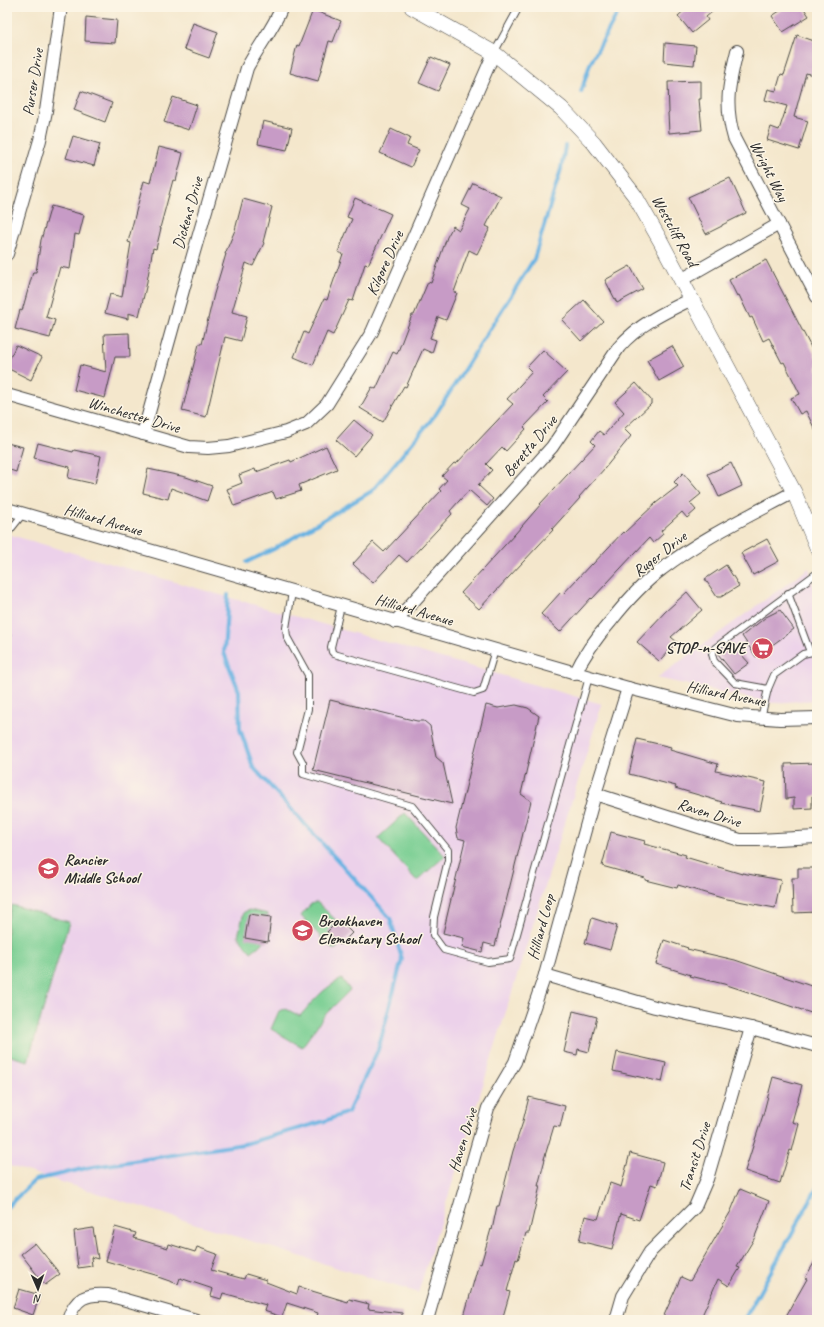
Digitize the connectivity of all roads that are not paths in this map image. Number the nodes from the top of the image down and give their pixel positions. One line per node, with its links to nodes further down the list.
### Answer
1 (61, 7): 8 (street, Purser Drive)
2 (282, 7): 13 (street, Dickens Drive)
3 (412, 7): 6 (street, Westcliff Road)
4 (519, 7): 6 (lane)
5 (737, 51): 7 (street, Wright Way)
6 (494, 53): 9 (street, Westcliff Road); 14 (street, Kilgore Drive)
7 (779, 224): 9 (street); 10 (street, Wright Way)
8 (7, 254)
9 (681, 280): 11 (street, Westcliff Road)
10 (817, 297)
11 (692, 299): 15 (street, Westcliff Road); 24 (street, Beretta Drive)
12 (7, 395): 13 (street, Winchester Drive)
13 (142, 434): 14 (street, Winchester Drive)
14 (255, 440)
15 (794, 492): 19 (street, Westcliff Road); 30 (street, Ruger Drive)
16 (7, 509): 17 (street, Hilliard Avenue)
17 (23, 514): 18 (lane); 21 (street, Hilliard Avenue)
18 (7, 534)
19 (817, 547)
20 (817, 573): 22 (lane)
21 (292, 592): 23 (street, Hilliard Avenue); 31 (lane)
22 (788, 593): 29 (lane); 33 (lane)
23 (341, 606): 24 (street, Hilliard Avenue); 27 (lane)
24 (395, 622): 27 (street, Hilliard Avenue)
25 (7, 636): 26 (lane)
26 (7, 641)
27 (495, 650): 30 (street, Hilliard Avenue)
28 (817, 650): 29 (lane)
29 (810, 652): 33 (lane)
30 (575, 674): 31 (street, Hilliard Avenue)
31 (589, 678): 32 (street, Hilliard Avenue)
32 (628, 688): 34 (street, Hilliard Avenue); 36 (street, Hilliard Loop)
33 (768, 689): 34 (lane)
34 (761, 718): 35 (street, Hilliard Avenue)
35 (817, 718)
36 (594, 794): 37 (street, Raven Drive); 38 (street, Hilliard Loop)
37 (817, 837)
38 (545, 975): 39 (street, Hilliard Loop); 43 (street, Haven Drive)
39 (751, 1028): 40 (street, Hilliard Loop); 44 (street, Transit Drive)
40 (817, 1046)
41 (68, 1320): 42 (street)
42 (196, 1320)
43 (427, 1320)
44 (616, 1320)

